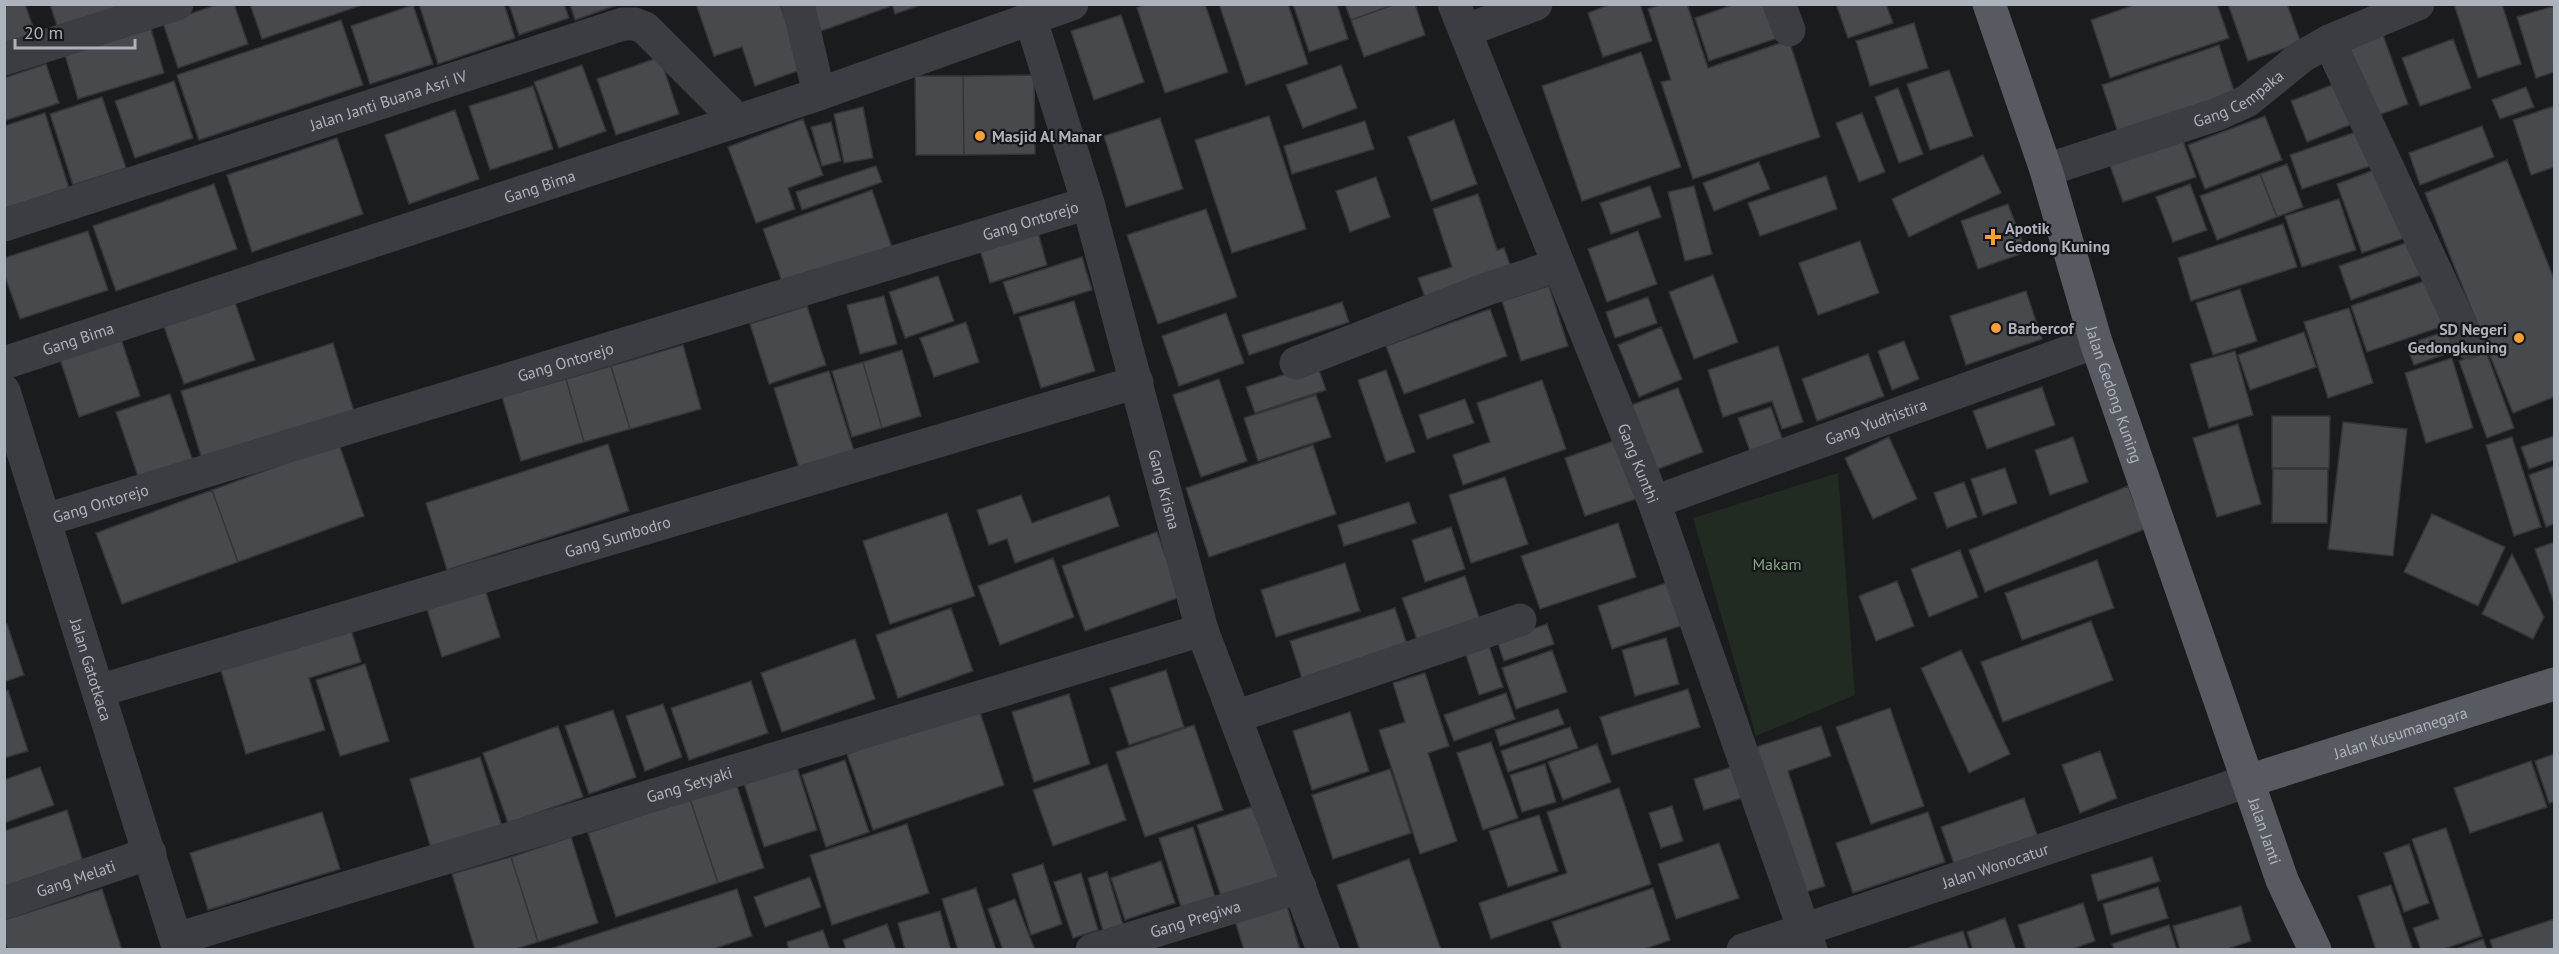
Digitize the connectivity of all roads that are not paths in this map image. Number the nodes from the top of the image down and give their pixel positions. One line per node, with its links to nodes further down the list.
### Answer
1 (177, 4): 10 (street)
2 (798, 4): 11 (street)
3 (1072, 4): 8 (street, Gang Bima)
4 (1536, 4): 7 (street)
5 (1989, 4): 13 (main road, Jalan Gedong Kuning)
6 (2418, 4): 9 (street, Gang Cempaka)
7 (1460, 18): 16 (street, Gang Kunthi)
8 (1030, 20): 11 (street, Gang Bima); 14 (street, Gang Krisna)
9 (2329, 41): 13 (street, Gang Cempaka); 18 (street)
10 (4, 58)
11 (819, 94): 12 (street, Gang Bima)
12 (738, 121): 15 (street, Jalan Janti Buana Asri IV); 19 (street, Gang Bima)
13 (2046, 170): 17 (main road, Jalan Gedong Kuning)
14 (1088, 203): 21 (street, Gang Krisna); 25 (street, Gang Ontorejo)
15 (4, 225)
16 (1558, 264): 20 (street); 24 (street, Gang Kunthi)
17 (2096, 342): 24 (street, Gang Yudhistira); 31 (main road, Jalan Gedong Kuning)
18 (2469, 343)
19 (4, 363)
20 (1296, 363)
21 (1137, 382): 27 (street, Gang Krisna); 29 (street, Gang Sumbodro)
22 (4, 391): 23 (street, Jalan Gatotkaca)
23 (10, 427): 25 (street, Jalan Gatotkaca)
24 (1654, 502): 36 (street, Gang Kunthi)
25 (45, 520): 29 (street, Jalan Gatotkaca)
26 (1520, 620): 30 (street)
27 (1202, 630): 30 (street, Gang Krisna); 37 (street, Gang Setyaki)
28 (2554, 684): 31 (main road, Jalan Kusumanegara)
29 (98, 691): 32 (street, Jalan Gatotkaca)
30 (1235, 717): 34 (street, Gang Krisna)
31 (2248, 781): 33 (main road, Jalan Janti); 36 (street, Jalan Wonocatur)
32 (150, 853): 35 (street, Gang Melati); 37 (street, Jalan Gatotkaca)
33 (2282, 880): 41 (main road, Jalan Janti); 42 (main road, Jalan Janti)
34 (1300, 887): 38 (street, Gang Pregiwa); 39 (street, Gang Krisna)
35 (4, 903)
36 (1807, 939): 40 (street, Jalan Wonocatur)
37 (178, 944)
38 (1092, 950)
39 (1323, 950)
40 (1743, 950)
41 (2298, 950)
42 (2315, 950)

